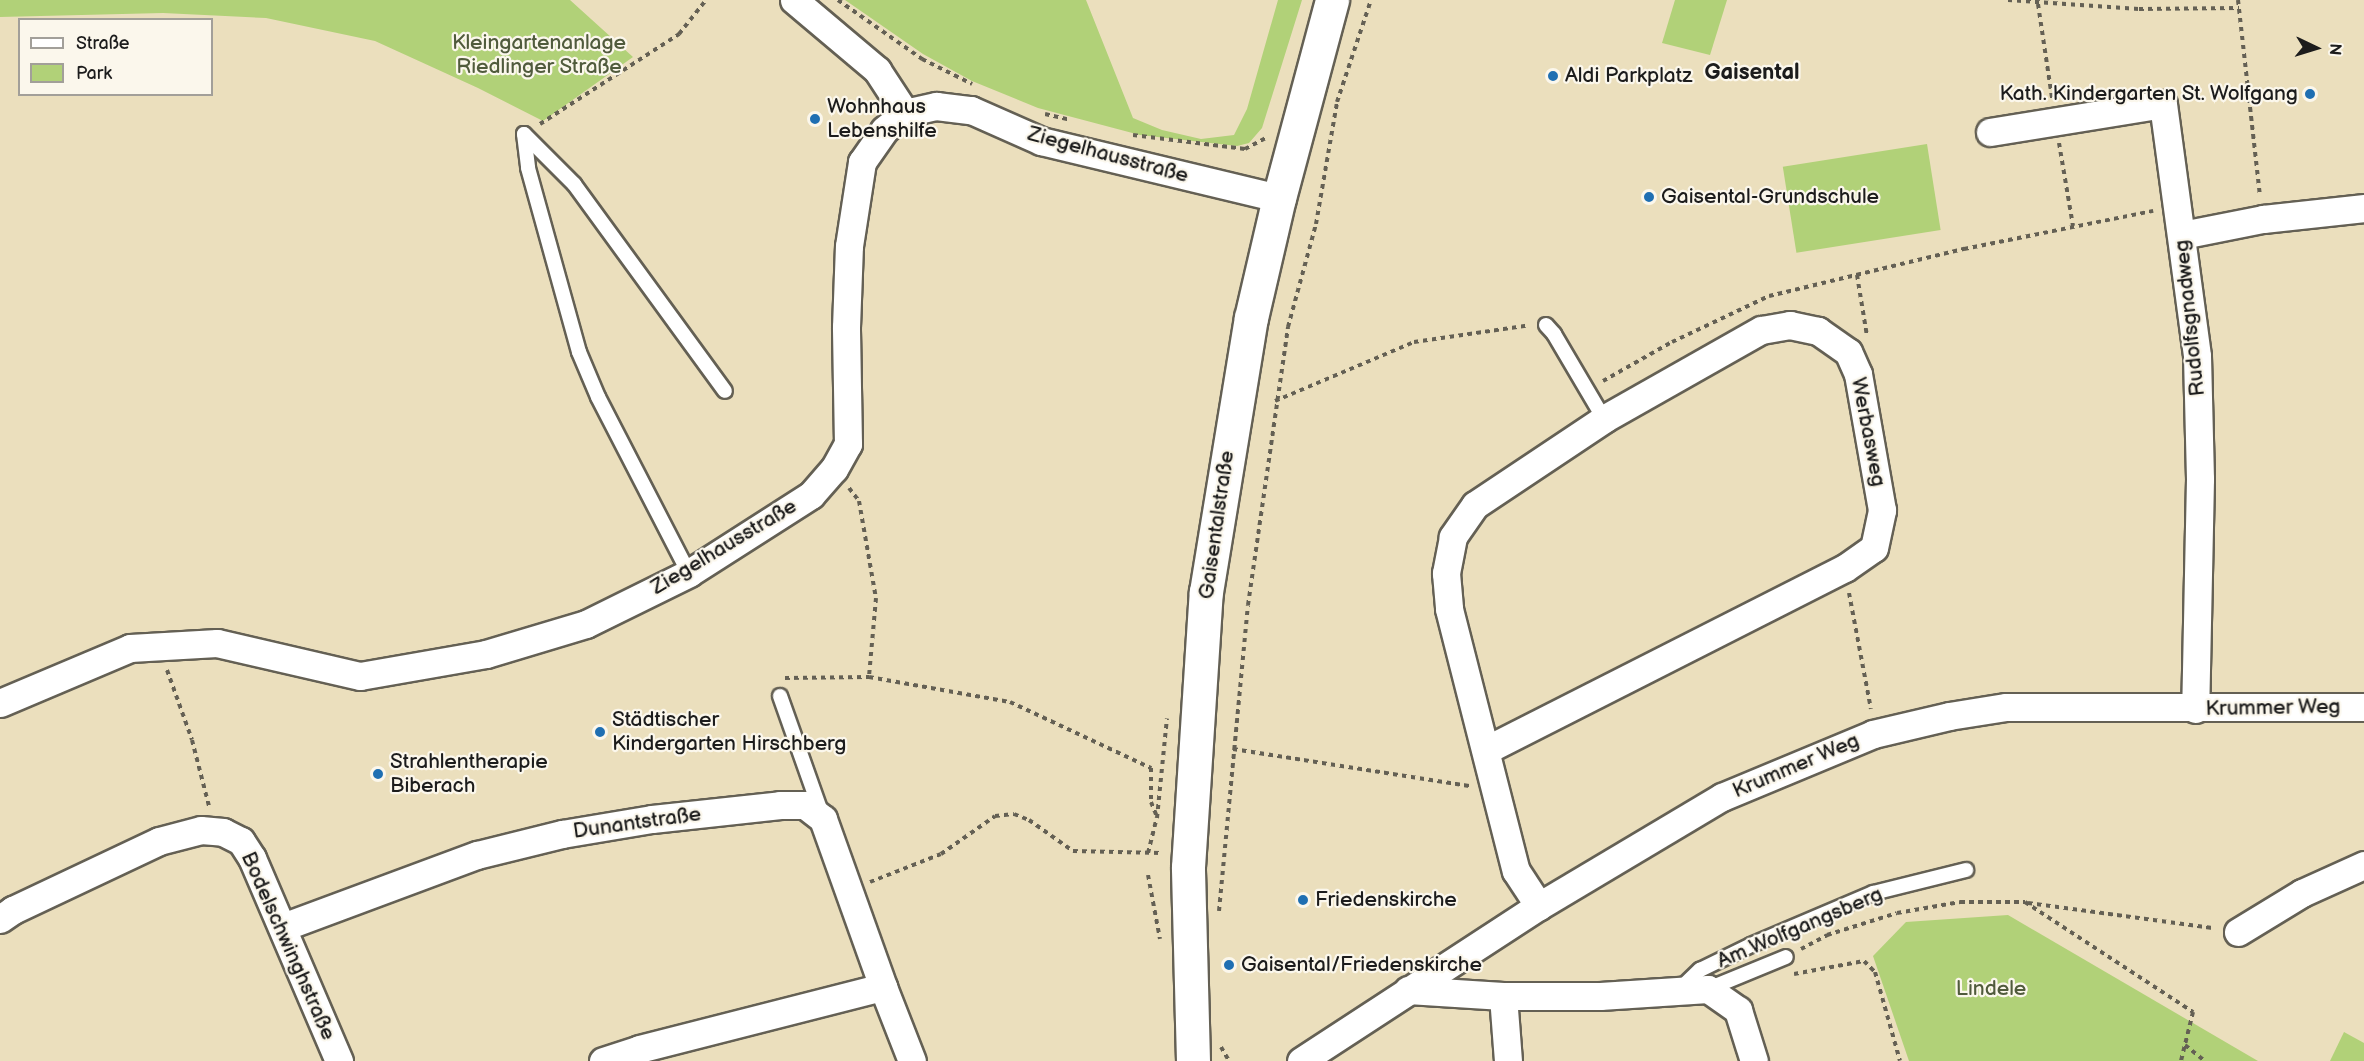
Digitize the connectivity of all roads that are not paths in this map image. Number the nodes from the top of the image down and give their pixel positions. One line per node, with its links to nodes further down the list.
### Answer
1 (794, 0): 3 (street)
2 (1332, 0): 5 (main road, Gaisentalstraße)
3 (905, 113): 5 (street, Ziegelhausstraße); 11 (street, Ziegelhausstraße)
4 (1990, 132): 7 (street, Rudolfsgnadweg)
5 (1279, 198): 33 (main road, Gaisentalstraße)
6 (2364, 208): 7 (street)
7 (2182, 235): 15 (street, Rudolfsgnadweg)
8 (1545, 325): 10 (lane)
9 (724, 391): 11 (lane)
10 (1604, 419): 16 (street, Werbasweg); 16 (street, Werbasweg)
11 (689, 573): 13 (street, Ziegelhausstraße)
12 (780, 696): 17 (lane)
13 (0, 703)
14 (2364, 707): 15 (street, Krummer Weg)
15 (2195, 709): 20 (street, Krummer Weg)
16 (1486, 750): 20 (street, Werbasweg)
17 (824, 819): 22 (street, Dunantstraße); 25 (street)
18 (2364, 865): 23 (street)
19 (1966, 870): 28 (lane, Am Wolfgangsberg)
20 (1539, 906): 27 (street, Krummer Weg)
21 (0, 919): 22 (street, Bodelschwinghstraße)
22 (283, 927): 30 (street, Bodelschwinghstraße)
23 (2238, 932)
24 (1786, 957): 26 (lane)
25 (883, 987): 31 (street); 32 (street)
26 (1708, 989): 28 (street, Am Wolfgangsberg); 36 (street, Am Wolfgangsberg)
27 (1408, 990): 29 (street, Am Wolfgangsberg); 34 (street, Krummer Weg)
28 (1676, 992): 29 (street, Am Wolfgangsberg)
29 (1503, 996): 35 (street)
30 (339, 1061)
31 (603, 1061)
32 (912, 1061)
33 (1193, 1061)
34 (1301, 1061)
35 (1508, 1061)
36 (1754, 1061)

